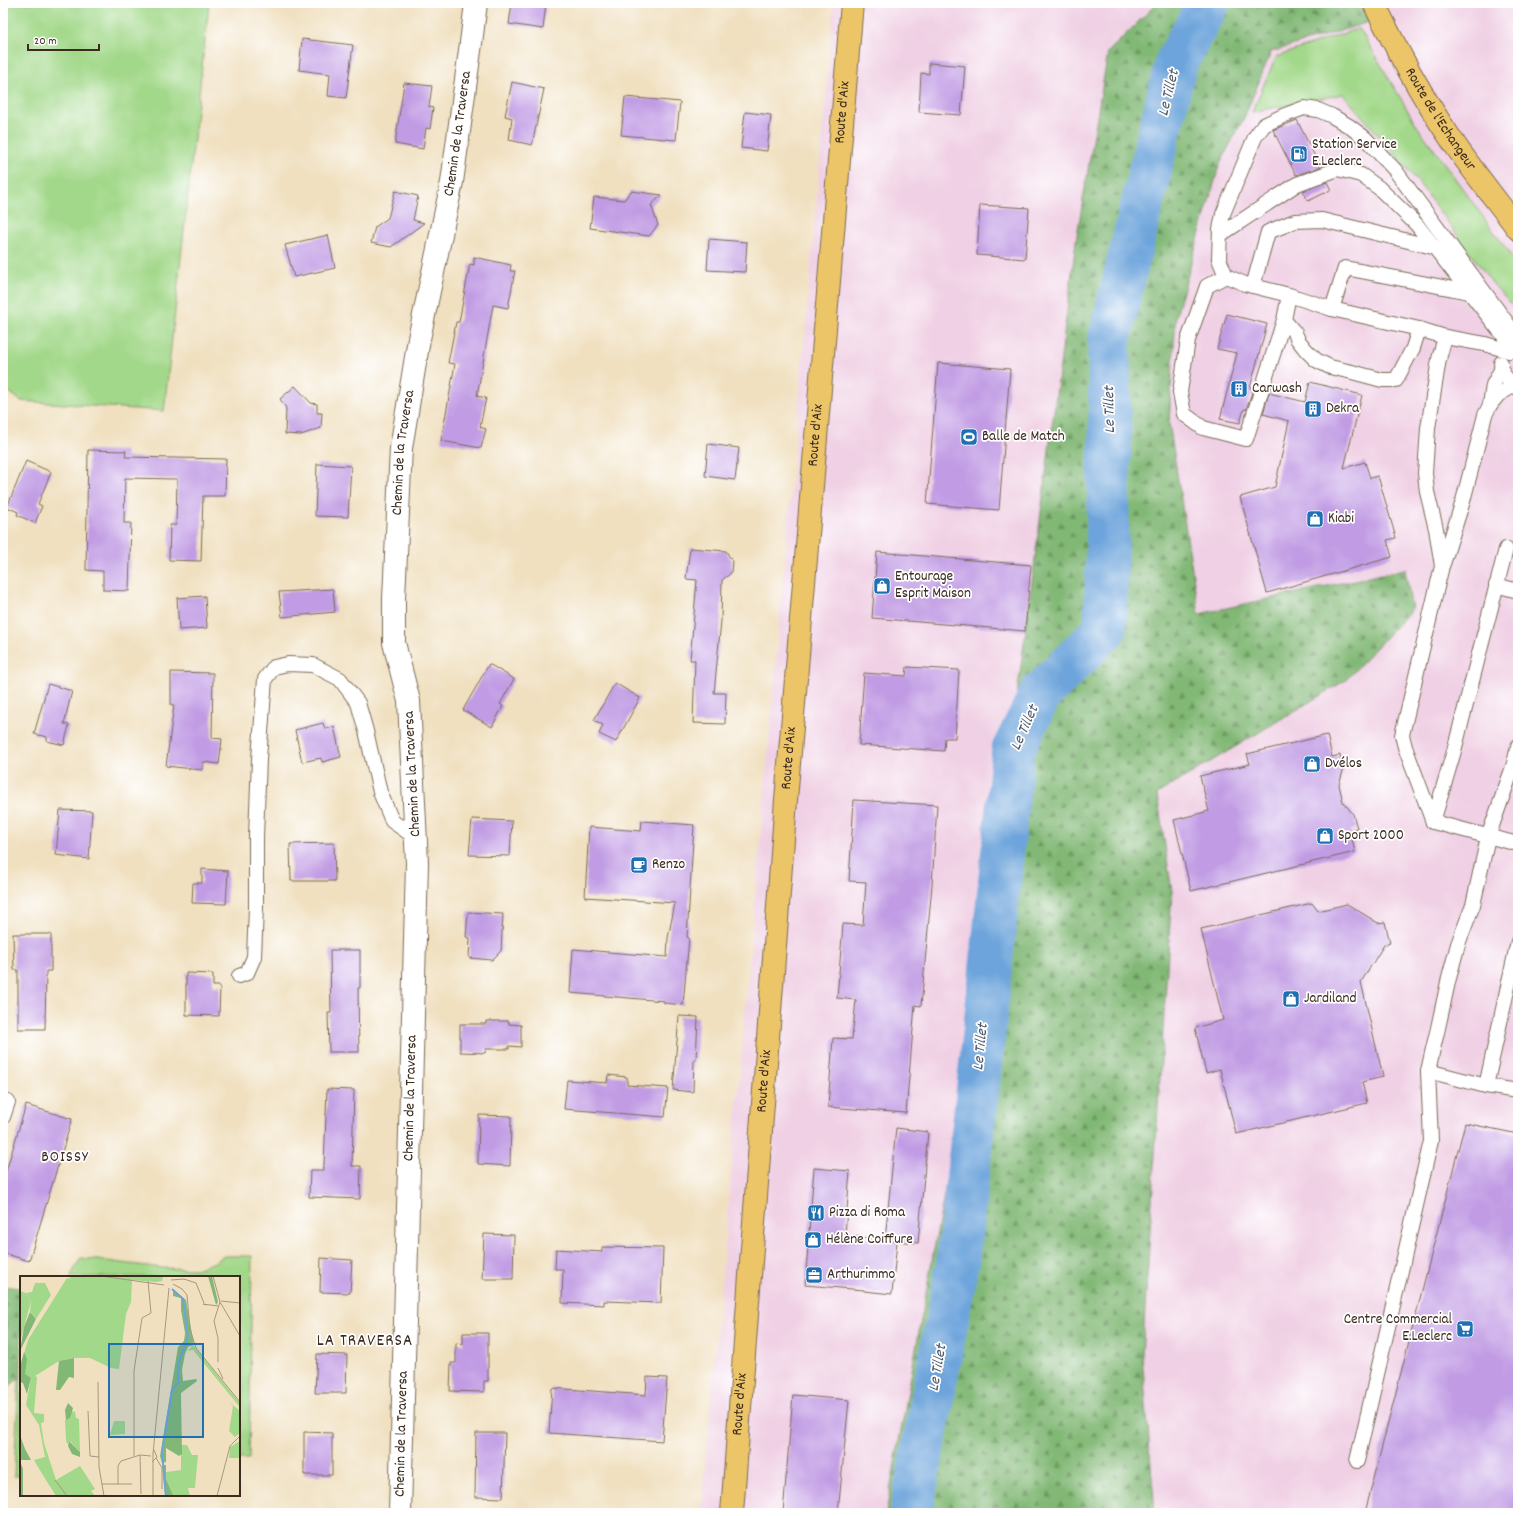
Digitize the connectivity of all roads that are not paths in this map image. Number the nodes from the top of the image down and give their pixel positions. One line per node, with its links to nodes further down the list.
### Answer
1 (476, 3): 27 (street, Chemin de la Traversa)
2 (852, 3): 38 (main road, Route d'Aix)
3 (1374, 3): 4 (main road, Route de l'Echangeur)
4 (1518, 229)
5 (1220, 235): 6 (lane); 7 (lane); 8 (lane)
6 (1435, 248): 7 (lane); 9 (lane); 10 (lane)
7 (1455, 252): 11 (lane)
8 (1226, 276): 9 (lane); 14 (lane)
9 (1253, 286): 12 (lane)
10 (1471, 293): 11 (lane); 13 (lane); 17 (lane)
11 (1486, 294): 17 (lane)
12 (1289, 295): 13 (lane); 14 (lane)
13 (1332, 309): 15 (lane)
14 (1284, 320): 15 (lane)
15 (1419, 329): 16 (lane)
16 (1445, 336): 17 (lane); 21 (lane)
17 (1510, 353): 18 (lane); 19 (lane)
18 (1518, 383): 19 (lane)
19 (1490, 405): 21 (lane)
20 (1506, 550): 22 (lane)
21 (1442, 566): 25 (lane)
22 (1496, 585): 23 (lane); 25 (lane)
23 (1518, 591)
24 (1518, 746): 26 (lane)
25 (1433, 822): 26 (lane)
26 (1488, 837): 28 (lane); 31 (lane)
27 (416, 838): 30 (lane); 37 (street, Chemin de la Traversa)
28 (1518, 844)
29 (1518, 941): 32 (lane)
30 (240, 976)
31 (1428, 1071): 32 (lane); 36 (lane)
32 (1486, 1086): 33 (lane)
33 (1518, 1091)
34 (8, 1102): 35 (lane)
35 (3, 1116)
36 (1357, 1461)
37 (400, 1513)
38 (732, 1513)

